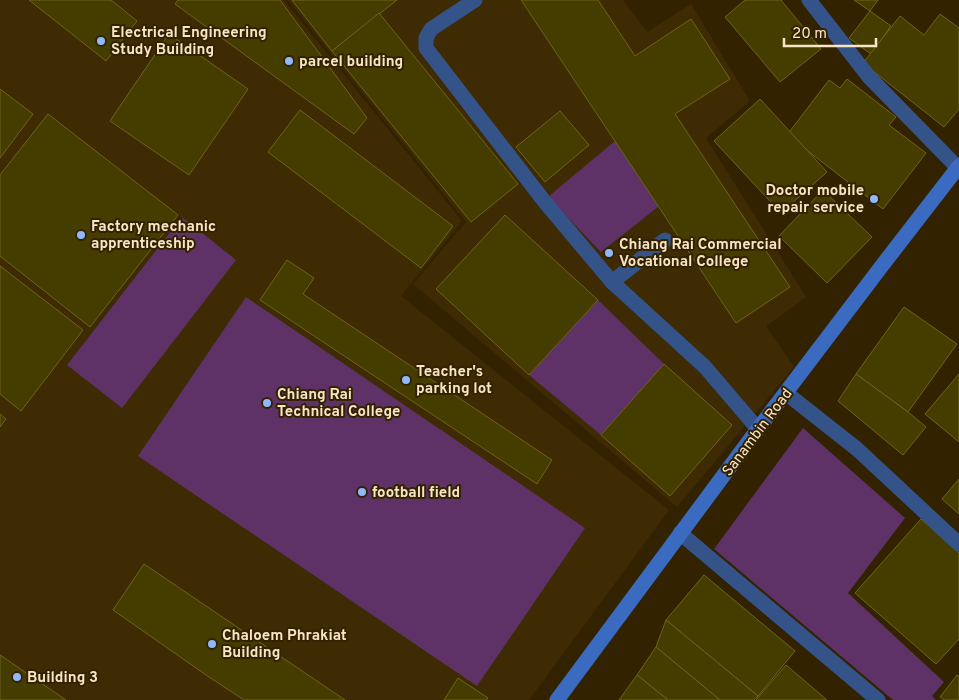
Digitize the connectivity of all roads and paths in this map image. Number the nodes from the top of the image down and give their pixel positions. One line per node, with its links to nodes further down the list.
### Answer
1 (476, 0): 5 (street)
2 (809, 0): 3 (street)
3 (958, 167): 6 (street, Sanambin Road)
4 (664, 240): 5 (street)
5 (612, 282): 7 (street)
6 (786, 393): 7 (street, Sanambin Road); 9 (street)
7 (758, 429): 8 (street, Sanambin Road)
8 (680, 533): 10 (street, Sanambin Road); 11 (street)
9 (959, 544)
10 (556, 700)
11 (878, 700)

